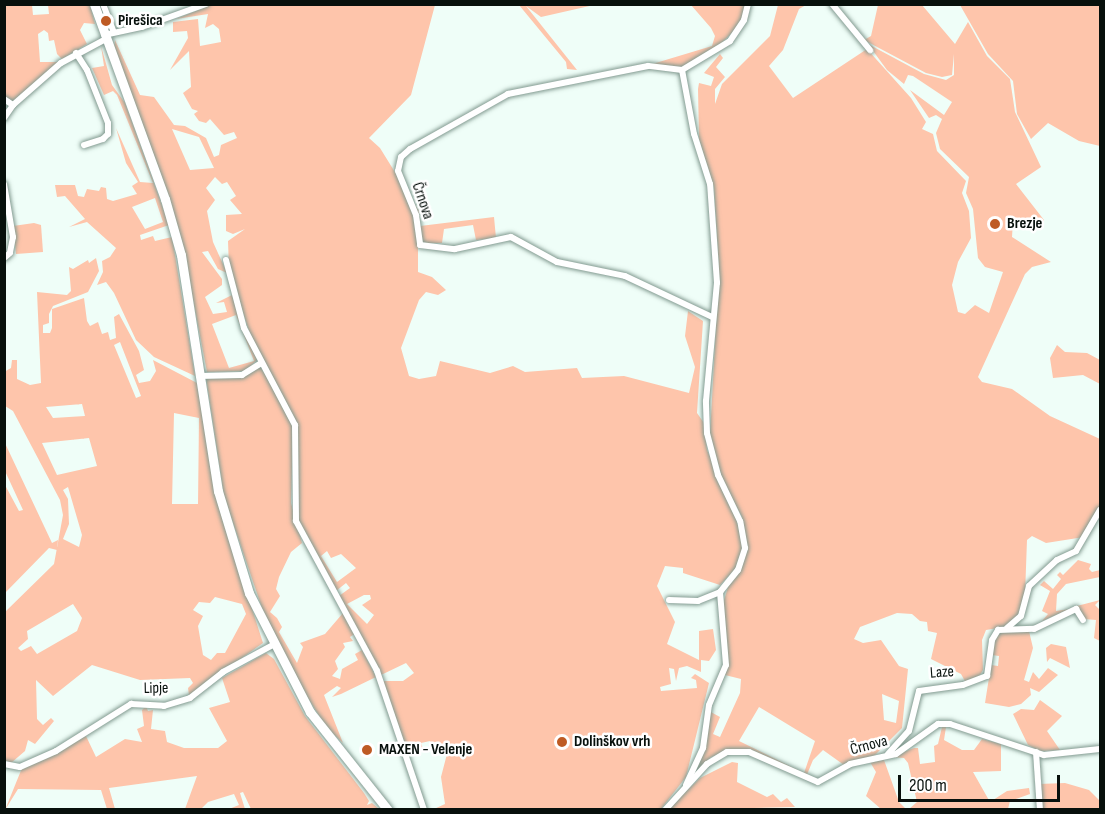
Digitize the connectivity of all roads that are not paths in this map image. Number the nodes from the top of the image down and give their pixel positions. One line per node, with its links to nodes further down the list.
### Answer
1 (94, 4): 7 (main road)
2 (103, 4): 6 (street)
3 (206, 4): 6 (street)
4 (748, 4): 10 (street)
5 (832, 4): 8 (street)
6 (114, 32): 7 (street)
7 (104, 37): 9 (street); 20 (main road)
8 (870, 50)
9 (76, 53): 12 (street); 14 (street)
10 (682, 70): 18 (street); 18 (street, Črnova)
11 (4, 99): 12 (street)
12 (13, 105): 13 (street)
13 (4, 118)
14 (84, 145)
15 (4, 184): 16 (street)
16 (4, 258)
17 (226, 261): 19 (street)
18 (712, 317): 22 (street)
19 (261, 363): 20 (street); 33 (street)
20 (199, 376): 26 (main road)
21 (1101, 510): 25 (street, Laze)
22 (720, 592): 23 (street); 31 (street)
23 (669, 600)
24 (1083, 620): 25 (street)
25 (1007, 628): 29 (street, Laze)
26 (273, 645): 30 (street, Lipje); 32 (main road)
27 (1101, 749): 28 (street, Črnova)
28 (1036, 752): 29 (street, Črnova); 35 (street)
29 (885, 756): 31 (street, Črnova)
30 (4, 764)
31 (686, 785): 34 (street, Črnova)
32 (388, 810)
33 (424, 810)
34 (664, 810)
35 (1040, 810)

